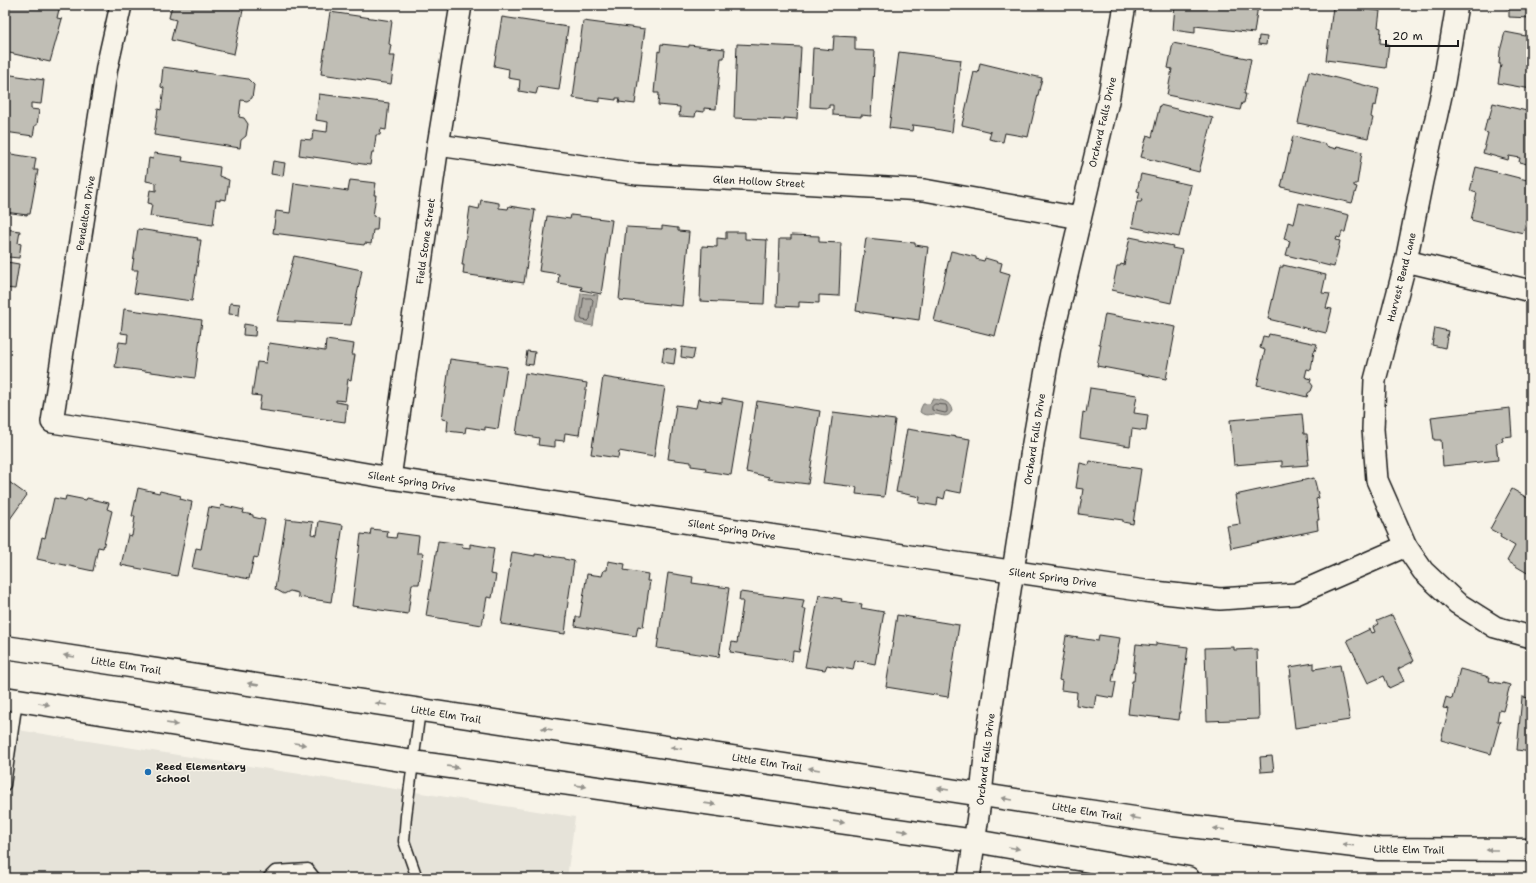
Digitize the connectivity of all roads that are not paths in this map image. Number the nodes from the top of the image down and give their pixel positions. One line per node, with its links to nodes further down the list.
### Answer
1 (121, 5): 9 (street, Pendelton Drive)
2 (461, 5): 5 (street, Field Stone Street)
3 (1125, 5): 6 (street, Orchard Falls Drive)
4 (1457, 5): 7 (street, Harvest Bend Lane)
5 (438, 145): 6 (street, Glen Hollow Street); 10 (street, Field Stone Street)
6 (1080, 218): 12 (street, Orchard Falls Drive)
7 (1406, 261): 8 (street); 11 (street, Harvest Bend Lane)
8 (1531, 291)
9 (52, 422): 10 (street, Silent Spring Drive)
10 (390, 478): 12 (street, Silent Spring Drive)
11 (1406, 546): 12 (street, Silent Spring Drive); 13 (street, Harvest Bend Lane)
12 (1014, 572): 19 (street, Orchard Falls Drive)
13 (1531, 637)
14 (5, 647): 16 (street, Little Elm Trail, one-way to 14)
15 (11, 699): 17 (street, one-way to 17); 18 (lane)
16 (420, 710): 17 (lane); 19 (street, Little Elm Trail, one-way to 16)
17 (414, 762): 20 (street, one-way to 20); 24 (lane)
18 (5, 785)
19 (981, 795): 20 (street, Orchard Falls Drive); 21 (street, Little Elm Trail, one-way to 19)
20 (975, 841): 25 (street, Orchard Falls Drive); 26 (street, one-way to 26)
21 (1531, 850)
22 (268, 878): 23 (lane)
23 (315, 878)
24 (417, 878)
25 (969, 878)
26 (1188, 878)

